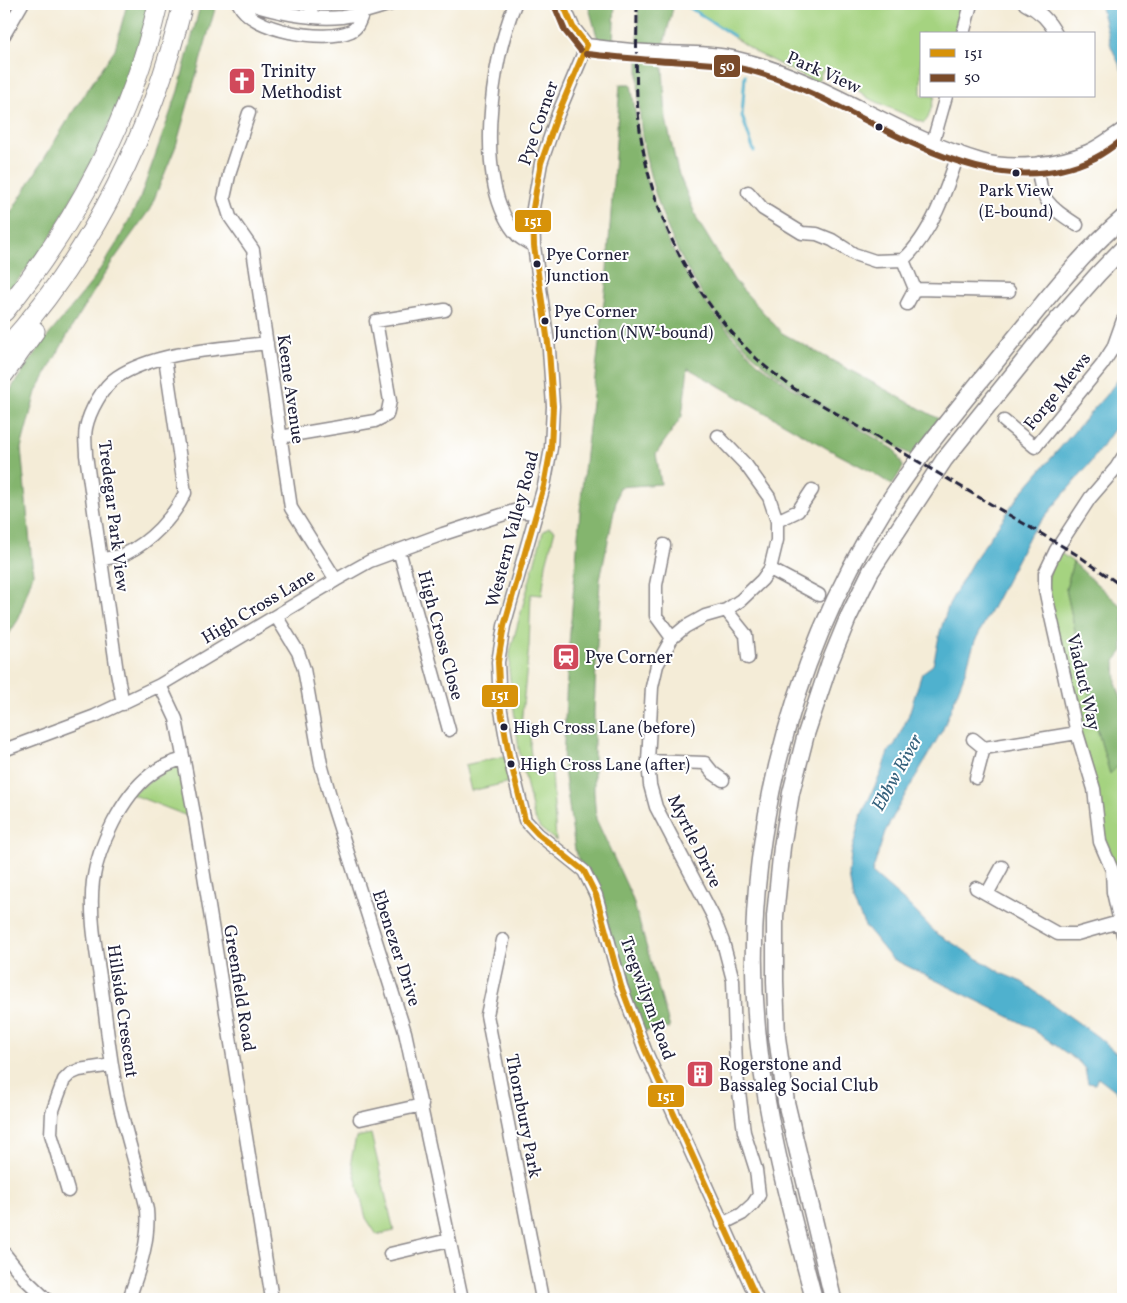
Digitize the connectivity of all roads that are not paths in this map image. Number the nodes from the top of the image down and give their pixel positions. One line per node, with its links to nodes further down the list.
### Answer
1 (22, 4): 16 (street)
2 (158, 4): 35 (highway)
3 (184, 4): 25 (highway)
4 (240, 4): 12 (street)
5 (250, 4): 13 (street)
6 (312, 4): 13 (street)
7 (391, 4): 12 (street)
8 (515, 4): 28 (street)
9 (563, 4): 17 (street)
10 (971, 4): 14 (street)
11 (1025, 4): 15 (street)
12 (363, 12): 13 (street)
13 (311, 17)
14 (964, 32)
15 (1055, 32)
16 (4, 35)
17 (586, 45): 21 (street, Park View); 28 (street, Pye Corner)
18 (945, 98): 21 (street)
19 (249, 113): 37 (street, Keene Avenue)
20 (1123, 129): 23 (street, Park View)
21 (933, 142): 22 (street, Park View)
22 (959, 152): 23 (street, Park View); 30 (street)
23 (1039, 164): 27 (street)
24 (748, 192): 30 (street)
25 (113, 194): 38 (highway); 40 (highway)
26 (1123, 218): 88 (main road)
27 (1077, 225)
28 (534, 246): 46 (street, Western Valley Road)
29 (1123, 248): 89 (main road)
30 (903, 260): 31 (street)
31 (915, 289): 32 (street); 33 (street)
32 (1008, 291)
33 (907, 304)
34 (445, 310): 43 (street)
35 (4, 312)
36 (1123, 320): 41 (street, Forge Mews)
37 (267, 342): 39 (street, Tredegar Park View); 43 (street, Keene Avenue)
38 (4, 350)
39 (165, 358): 50 (street, Tredegar Park View); 50 (street)
40 (4, 374)
41 (1004, 421)
42 (718, 436): 47 (street, Myrtle Drive)
43 (280, 437): 52 (street, Keene Avenue)
44 (1123, 456): 61 (street, Viaduct Way)
45 (812, 490): 47 (street)
46 (537, 513): 49 (street, High Cross Lane); 69 (street, Western Valley Road)
47 (777, 521): 51 (street, Myrtle Drive)
48 (664, 545): 56 (street)
49 (399, 550): 52 (street, High Cross Lane); 60 (street, High Cross Close)
50 (102, 559): 59 (street, Tredegar Park View)
51 (770, 569): 53 (street); 54 (street, Myrtle Drive)
52 (336, 580): 55 (street, High Cross Lane)
53 (819, 595)
54 (726, 610): 56 (street, Myrtle Drive); 57 (street)
55 (276, 616): 58 (street, High Cross Lane); 75 (street, Ebenezer Drive)
56 (672, 638): 66 (street, Myrtle Drive)
57 (748, 658)
58 (160, 685): 59 (street, High Cross Lane); 65 (street, Greenfield Road)
59 (123, 704): 64 (street, High Cross Lane)
60 (449, 730)
61 (1077, 733): 63 (street); 71 (street, Viaduct Way)
62 (973, 739): 63 (street)
63 (984, 748): 67 (street)
64 (4, 750)
65 (184, 759): 74 (street, Hillside Crescent); 84 (street, Greenfield Road)
66 (648, 761): 68 (street); 78 (street, Myrtle Drive)
67 (976, 778)
68 (723, 780)
69 (538, 834): 78 (street, Tregwilym Road)
70 (1002, 867): 71 (street)
71 (1119, 922): 72 (street, Viaduct Way)
72 (1123, 935)
73 (503, 940): 86 (street, Thornbury Park)
74 (112, 1065): 77 (street); 83 (street, Hillside Crescent)
75 (422, 1105): 76 (street); 79 (street, Ebenezer Drive)
76 (360, 1119)
77 (68, 1191)
78 (722, 1224): 87 (street, Tregwilym Road)
79 (450, 1240): 81 (street); 85 (street, Ebenezer Drive)
80 (4, 1253): 82 (street)
81 (390, 1254)
82 (46, 1299)
83 (129, 1299)
84 (272, 1299)
85 (462, 1299)
86 (542, 1299)
87 (757, 1299)
88 (814, 1299)
89 (833, 1299)

